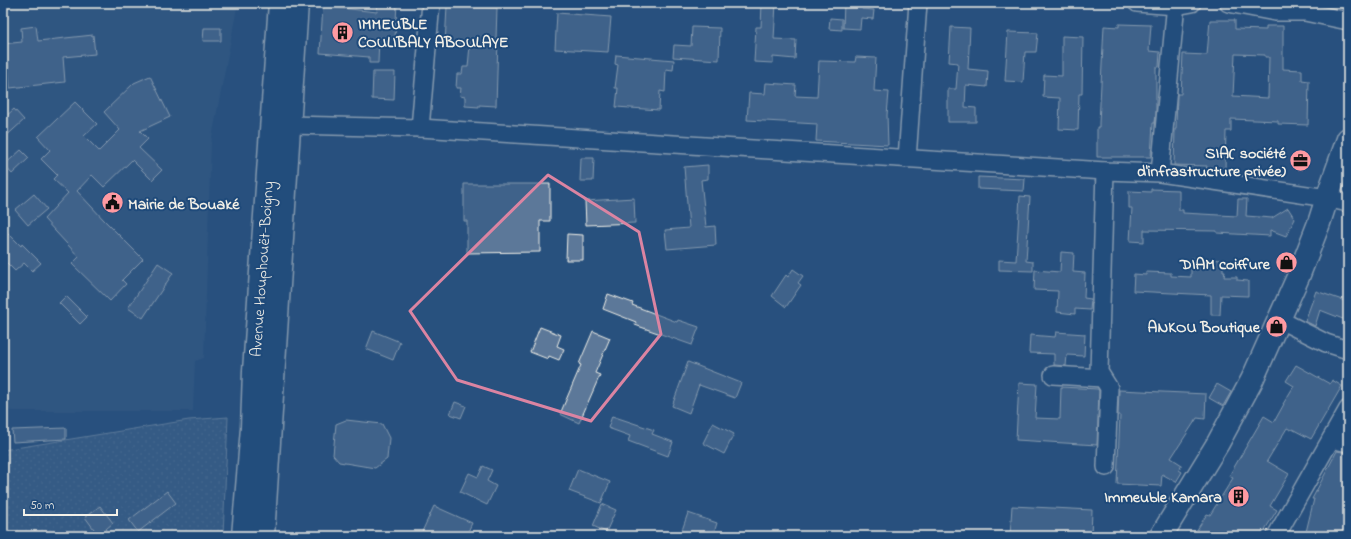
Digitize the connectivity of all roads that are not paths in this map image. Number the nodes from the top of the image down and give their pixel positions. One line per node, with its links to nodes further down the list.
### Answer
1 (280, 3): 26 (main road, Avenue Houphouët-Boigny)
2 (297, 3): 10 (main road, Avenue Houphouët-Boigny)
3 (431, 3): 11 (street)
4 (918, 3): 13 (street)
5 (1137, 3): 7 (street)
6 (1228, 3): 8 (street)
7 (1181, 4): 15 (street)
8 (1306, 7): 9 (street)
9 (1348, 21)
10 (289, 125): 11 (street); 27 (main road, Avenue Houphouët-Boigny)
11 (420, 128): 13 (street)
12 (1348, 139): 16 (main road)
13 (907, 159): 14 (street)
14 (1105, 171): 15 (street); 21 (street)
15 (1160, 173): 16 (street)
16 (1327, 198): 17 (street); 18 (main road)
17 (1348, 204)
18 (1280, 320): 19 (street); 28 (main road)
19 (1348, 350)
20 (1053, 375): 21 (street)
21 (1102, 378): 25 (street)
22 (1348, 409): 23 (street)
23 (1331, 439): 24 (street); 29 (street)
24 (1348, 443)
25 (1106, 467)
26 (243, 536)
27 (263, 536)
28 (1161, 536)
29 (1276, 536)

